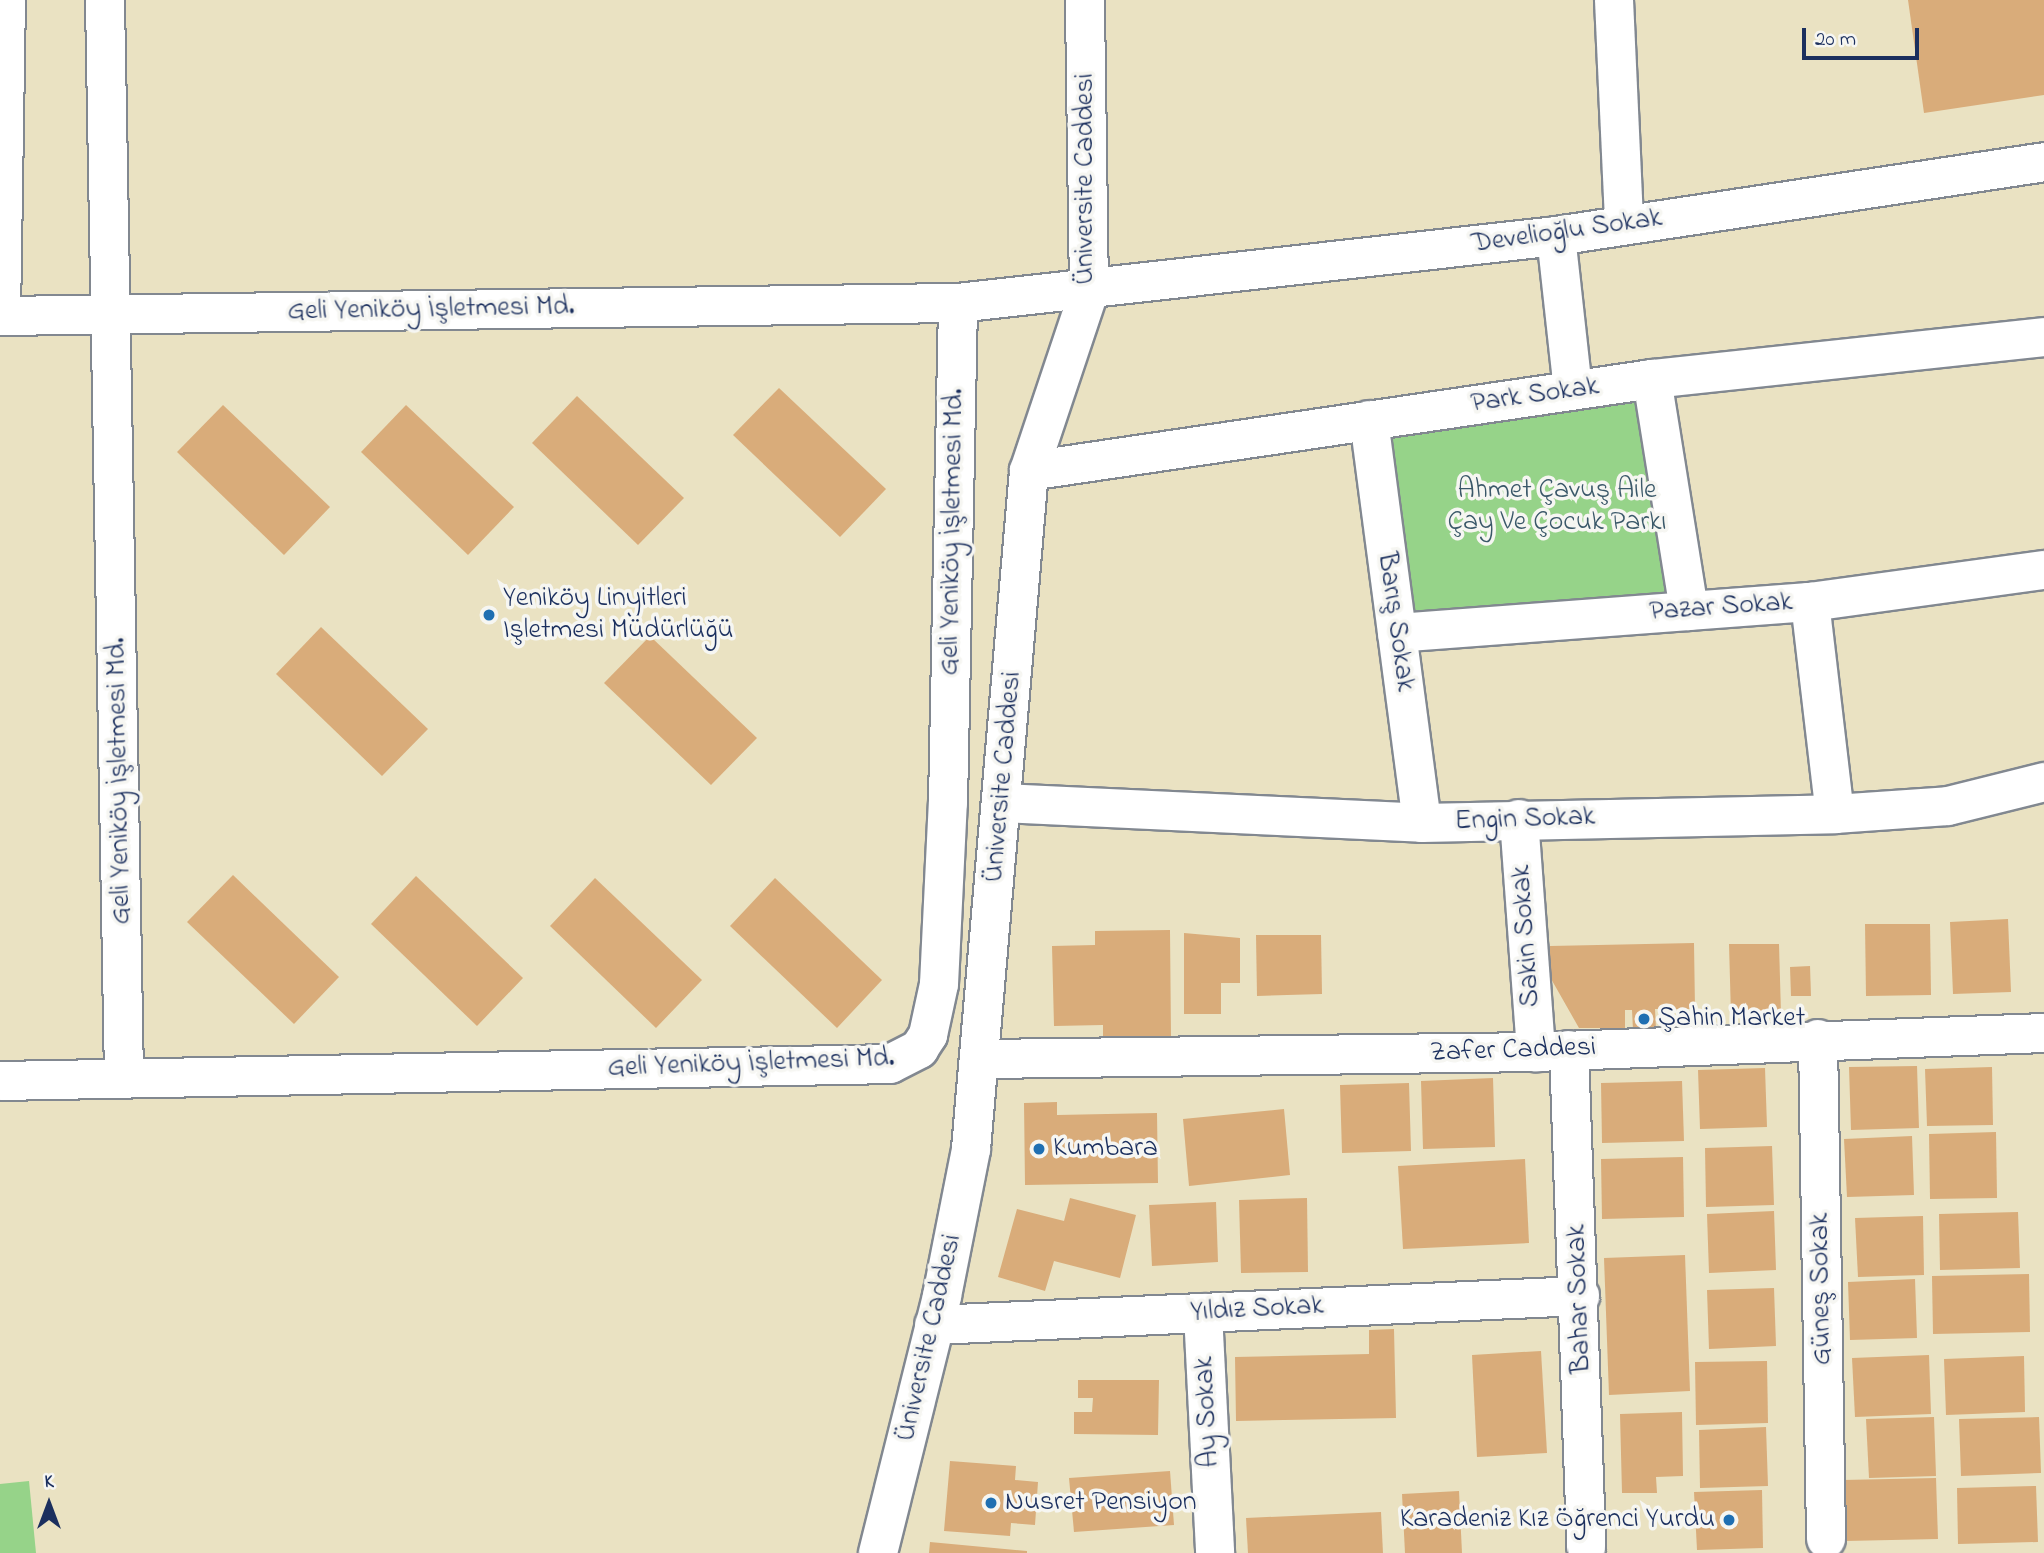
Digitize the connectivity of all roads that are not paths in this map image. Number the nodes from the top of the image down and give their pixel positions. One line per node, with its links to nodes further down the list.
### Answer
1 (6, 0): 11 (street, Geli Yeniköy İşletmesi Md.)
2 (106, 0): 10 (street, Geli Yeniköy İşletmesi Md.)
3 (1085, 0): 8 (street, Üniversite Caddesi)
4 (1614, 0): 6 (street)
5 (2044, 162): 6 (street, Develioğlu Sokak)
6 (1624, 223): 7 (street, Develioğlu Sokak)
7 (1556, 236): 8 (street, Develioğlu Sokak); 14 (street)
8 (1088, 292): 9 (street, Geli Yeniköy İşletmesi Md.); 16 (street, Üniversite Caddesi)
9 (958, 303): 10 (street, Geli Yeniköy İşletmesi Md.); 30 (street, Geli Yeniköy İşletmesi Md.)
10 (114, 314): 11 (street, Geli Yeniköy İşletmesi Md.); 30 (street, Geli Yeniköy İşletmesi Md.)
11 (1, 316)
12 (2044, 337): 13 (street, Park Sokak)
13 (1652, 379): 14 (street, Park Sokak); 19 (street)
14 (1573, 390): 15 (street, Park Sokak)
15 (1369, 420): 16 (street, Park Sokak); 20 (street, Barış Sokak)
16 (1029, 471): 22 (street, Üniversite Caddesi)
17 (2044, 570): 18 (street, Pazar Sokak)
18 (1810, 602): 19 (street, Pazar Sokak); 23 (street)
19 (1689, 611): 20 (street, Pazar Sokak)
20 (1397, 633): 25 (street, Barış Sokak)
21 (2044, 782): 23 (street, Engin Sokak)
22 (1002, 803): 25 (street, Engin Sokak); 29 (street, Üniversite Caddesi)
23 (1835, 814): 24 (street, Engin Sokak)
24 (1519, 819): 25 (street, Engin Sokak); 28 (street, Sakin Sokak)
25 (1422, 823)
26 (2044, 1033): 27 (street, Zafer Caddesi)
27 (1818, 1039): 28 (street, Zafer Caddesi); 35 (street, Güneş Sokak)
28 (1553, 1051): 29 (street, Zafer Caddesi); 32 (street, Bahar Sokak)
29 (982, 1059): 34 (street, Üniversite Caddesi)
30 (124, 1079): 31 (street, Geli Yeniköy İşletmesi Md.)
31 (0, 1082)
32 (1580, 1296): 33 (street, Yıldız Sokak); 36 (street, Bahar Sokak)
33 (1203, 1313): 34 (street, Yıldız Sokak); 38 (street, Ay Sokak)
34 (934, 1325): 37 (street, Üniversite Caddesi)
35 (1826, 1539)
36 (1586, 1547)
37 (878, 1553)
38 (1215, 1553)

